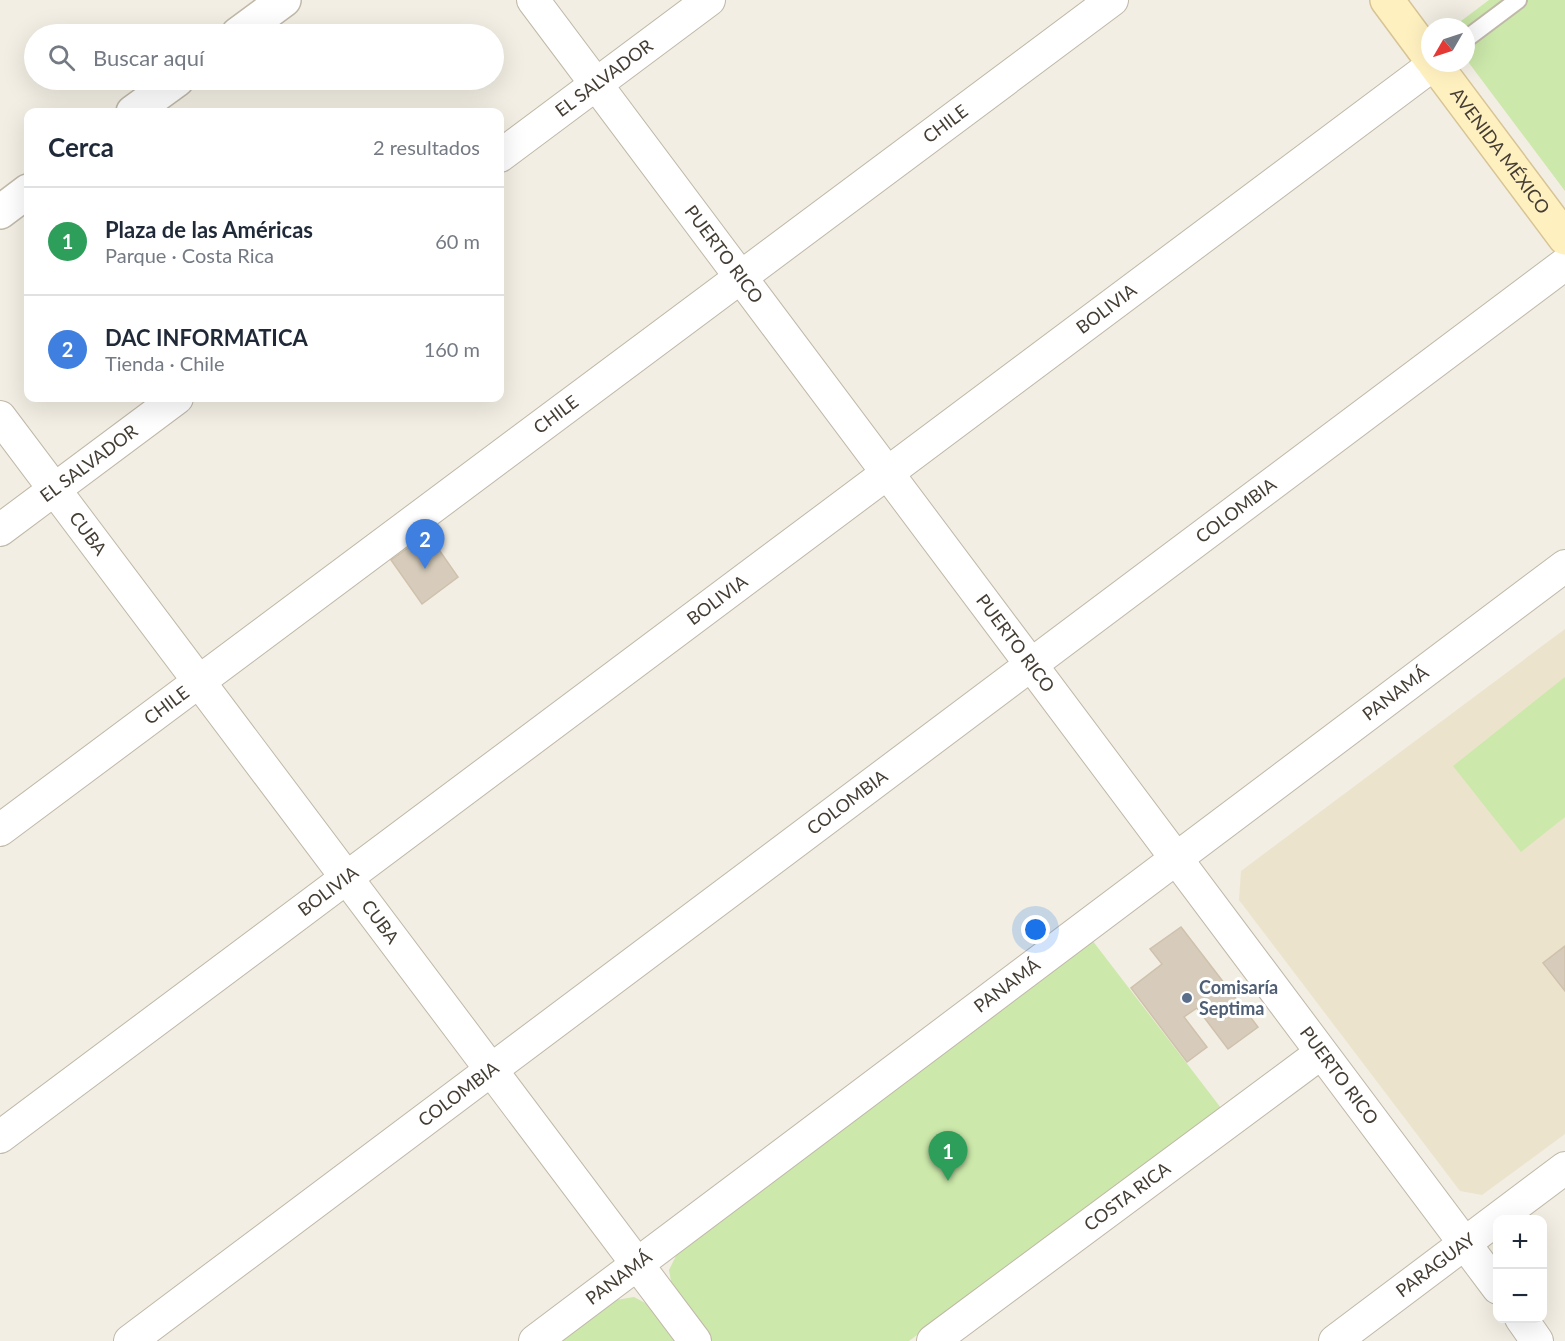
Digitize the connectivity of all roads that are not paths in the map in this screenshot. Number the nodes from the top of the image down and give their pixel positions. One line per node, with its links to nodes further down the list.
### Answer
1 (284, 0): 7 (street)
2 (532, 0): 12 (street, PUERTO RICO)
3 (709, 0): 12 (street, EL SALVADOR)
4 (1112, 0): 20 (street, CHILE)
5 (1387, 0): 9 (main road)
6 (1518, 0): 8 (lane)
7 (252, 24)
8 (1475, 32)
9 (1421, 46)
10 (1422, 72): 23 (street, BOLIVIA)
11 (1441, 72): 18 (main road, AVENIDA MÉXICO)
12 (596, 84): 15 (street, EL SALVADOR); 20 (street, PUERTO RICO)
13 (163, 90): 14 (street)
14 (138, 108)
15 (504, 153)
16 (24, 194): 17 (street)
17 (0, 212)
18 (1565, 238)
19 (1565, 264): 27 (street, COLOMBIA)
20 (740, 277): 23 (street, PUERTO RICO); 28 (street, CHILE)
21 (172, 402): 24 (street, EL SALVADOR)
22 (0, 417): 24 (street, CUBA)
23 (887, 473): 27 (street, PUERTO RICO); 31 (street, BOLIVIA)
24 (54, 489): 25 (street, EL SALVADOR); 28 (street, CUBA)
25 (0, 530)
26 (1565, 566): 30 (street, PANAMÁ)
27 (1030, 664): 30 (street, PUERTO RICO); 33 (street, COLOMBIA)
28 (199, 681): 29 (street, CHILE); 31 (street, CUBA)
29 (0, 830)
30 (1176, 859): 32 (street, PUERTO RICO); 37 (street, PANAMÁ)
31 (346, 878): 33 (street, CUBA); 34 (street, BOLIVIA)
32 (1321, 1053): 36 (street, PUERTO RICO); 43 (street, COSTA RICA)
33 (490, 1069): 37 (street, CUBA); 40 (street, COLOMBIA)
34 (0, 1137)
35 (1565, 1168): 36 (street, PARAGUAY)
36 (1464, 1244): 38 (street, PUERTO RICO); 44 (street, PARAGUAY)
37 (637, 1264): 41 (street, PANAMÁ); 42 (street, CUBA)
38 (1493, 1283)
39 (1525, 1323): 45 (street)
40 (130, 1341)
41 (535, 1341)
42 (695, 1341)
43 (933, 1341)
44 (1335, 1341)
45 (1538, 1341)

